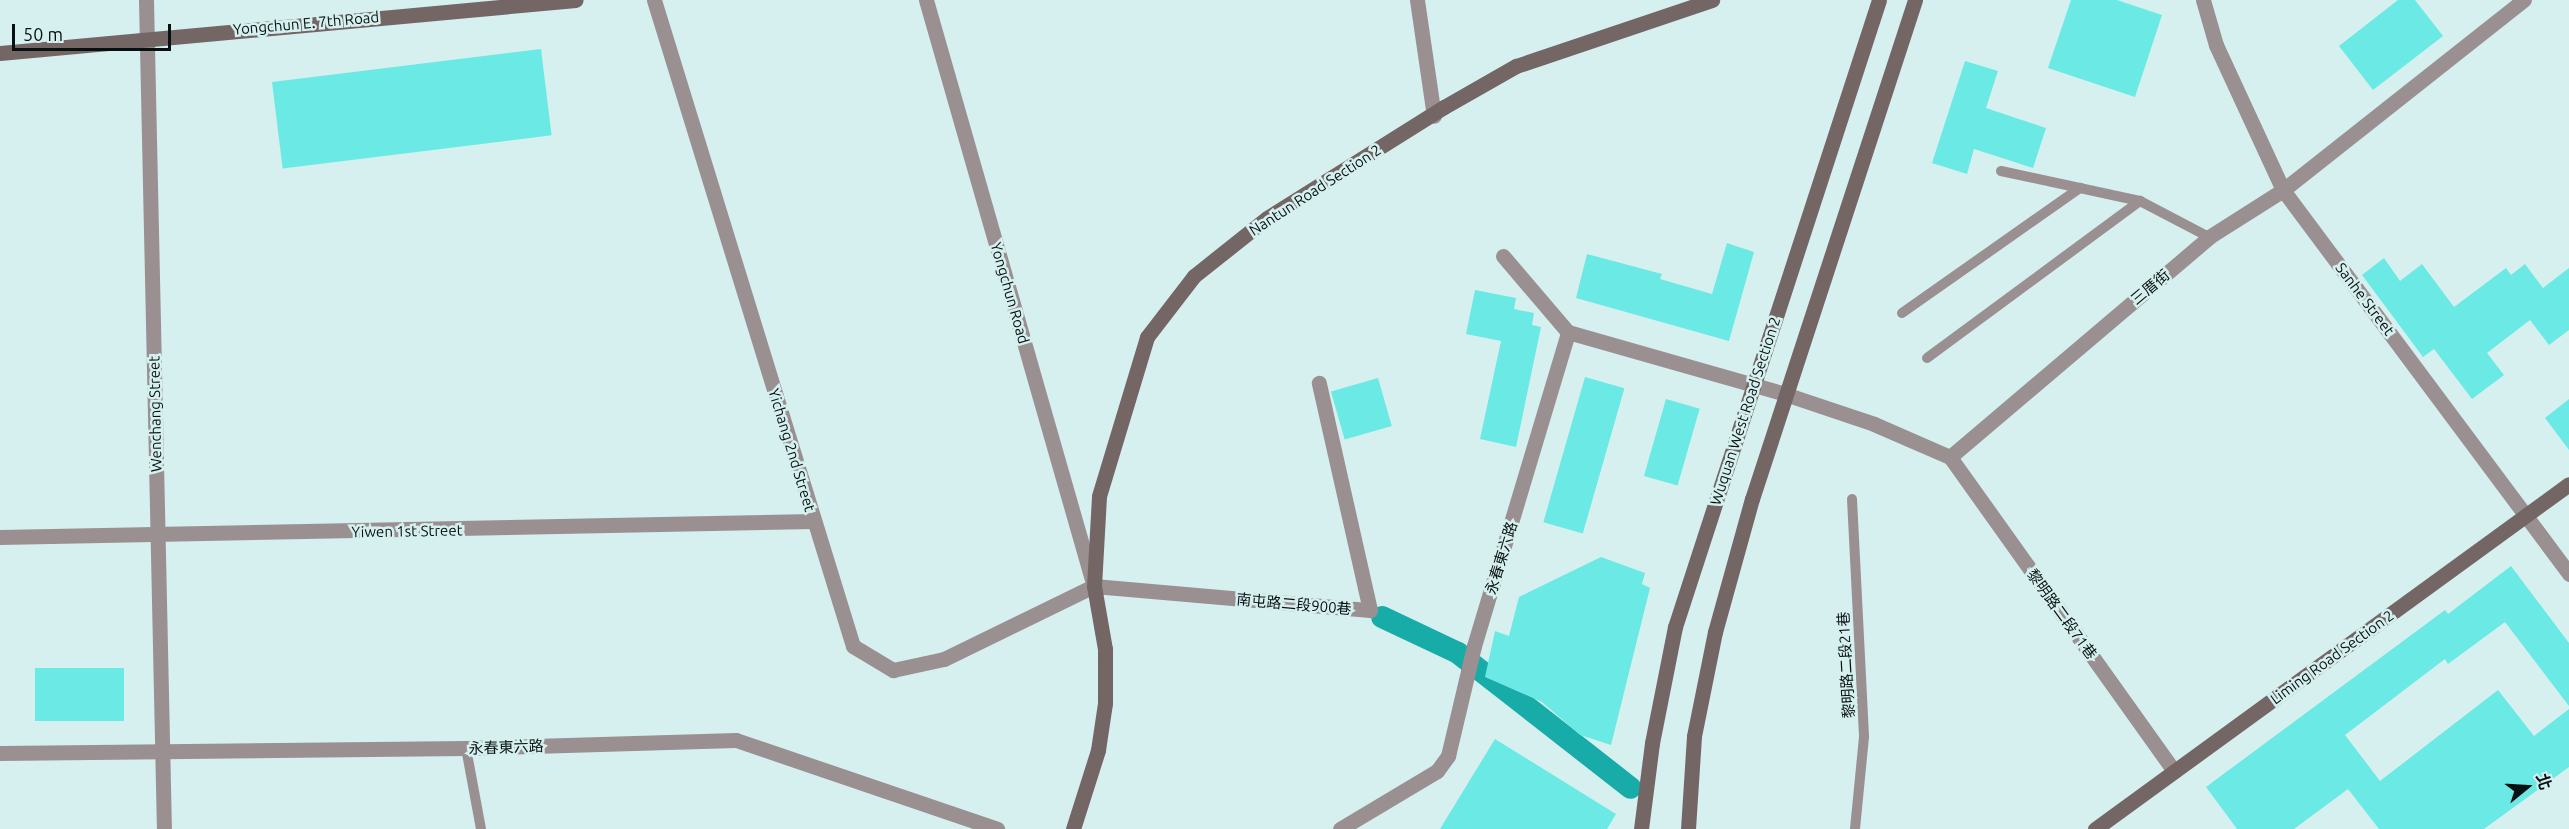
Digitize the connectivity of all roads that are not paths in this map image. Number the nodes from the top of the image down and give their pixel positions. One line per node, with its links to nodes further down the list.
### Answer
1 (146, 0): 11 (street, Wenchang Street)
2 (576, 0): 11 (main road, Yongchun E. 7th Road)
3 (654, 0): 30 (street, Yichang 2nd Street)
4 (926, 0): 34 (street, Yongchun Road)
5 (1417, 0): 13 (street)
6 (1712, 0): 13 (main road, Nantun Road Section 2)
7 (1879, 0): 24 (main road, Wuquan West Road Section 2)
8 (1915, 0): 25 (main road)
9 (2203, 0): 16 (street, Sanhe Street)
10 (2524, 0): 16 (street, 三厝街)
11 (147, 38): 12 (main road, Yongchun E. 7th Road); 32 (street, Wenchang Street)
12 (0, 53)
13 (1434, 116): 34 (main road, Nantun Road Section 2)
14 (2001, 171): 15 (lane)
15 (2080, 188): 17 (lane); 20 (lane)
16 (2283, 189): 18 (street, 三厝街); 29 (street, Sanhe Street)
17 (2140, 201): 18 (lane); 22 (lane)
18 (2209, 237): 26 (street, 三厝街)
19 (1503, 256): 21 (street)
20 (1902, 313)
21 (1568, 332): 24 (street); 43 (street, 永春東六路)
22 (1927, 358)
23 (1319, 382): 34 (street, 南屯路二段900巷)
24 (1753, 385): 25 (street); 44 (main road, Wuquan West Road Section 2)
25 (1785, 394): 26 (street); 45 (main road)
26 (1950, 457): 38 (street, 黎明路二段71巷)
27 (2569, 484): 29 (main road, Liming Road Section 2)
28 (1852, 500): 46 (lane, 黎明路二段21巷)
29 (2526, 516): 33 (street, Sanhe Street); 38 (main road, Liming Road Section 2)
30 (814, 521): 32 (street, Yiwen 1st Street); 34 (street, Yichang 2nd Street)
31 (0, 537): 32 (street, Yiwen 1st Street)
32 (158, 537): 36 (street, Wenchang Street)
33 (2569, 574)
34 (1094, 586): 42 (main road, Nantun Road Section 2)
35 (466, 748): 36 (street, 永春東六路); 40 (lane); 41 (street, 永春東六路)
36 (163, 750): 37 (street, 永春東六路); 39 (street, Wenchang Street)
37 (0, 753)
38 (2174, 771): 47 (main road, Liming Road Section 2)
39 (164, 829)
40 (481, 829)
41 (997, 829)
42 (1073, 829)
43 (1340, 829)
44 (1641, 829)
45 (1688, 829)
46 (1856, 829)
47 (2095, 829)

